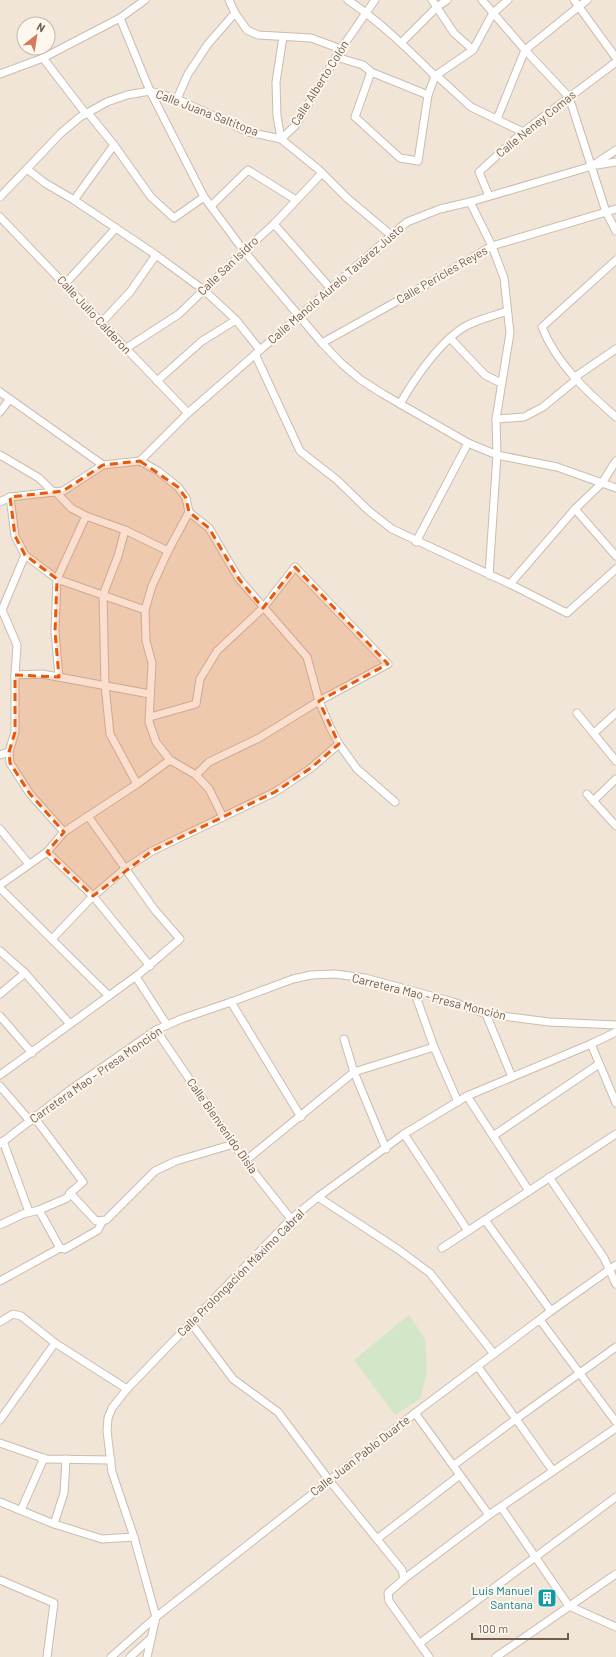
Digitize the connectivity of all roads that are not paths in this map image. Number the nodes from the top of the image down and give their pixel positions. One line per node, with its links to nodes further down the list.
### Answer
1 (145, 0): 16 (street)
2 (229, 0): 14 (street)
3 (348, 0): 13 (street)
4 (374, 0): 13 (street, Calle Alberto Colón)
5 (432, 0): 11 (street)
6 (447, 0): 11 (street)
7 (482, 0): 15 (street)
8 (508, 0): 15 (street)
9 (574, 0): 12 (street)
10 (587, 0): 12 (street)
11 (437, 7): 18 (street); 20 (street)
12 (580, 7): 21 (street); 24 (street)
13 (366, 12): 18 (street); 19 (street, Calle Alberto Colón)
14 (236, 13): 17 (street); 32 (street)
15 (493, 13): 20 (street); 21 (street)
16 (120, 18): 23 (street); 29 (street)
17 (283, 37): 19 (street); 36 (street, Calle Alberto Colón)
18 (402, 42): 28 (street)
19 (341, 49): 22 (street, Calle Alberto Colón)
20 (473, 50): 28 (street)
21 (525, 50): 31 (street); 34 (street)
22 (336, 57): 26 (street); 36 (street, Calle Alberto Colón)
23 (43, 58): 27 (street); 33 (street)
24 (616, 58)
25 (616, 62): 31 (street, Calle Neney Comas)
26 (371, 72): 30 (street); 30 (street)
27 (0, 74)
28 (435, 75): 30 (street); 34 (street)
29 (150, 91): 32 (street, Calle Juana Saltitopa); 33 (street, Calle Juana Saltitopa); 45 (street)
30 (428, 94)
31 (569, 97): 35 (street, Calle Neney Comas); 40 (street)
32 (177, 99): 36 (street, Calle Juana Saltitopa)
33 (87, 113): 37 (street); 41 (street, Calle Juana Saltitopa)
34 (497, 119): 35 (street)
35 (523, 132): 43 (street, Calle Neney Comas)
36 (281, 139): 42 (street, Calle Juana Saltitopa)
37 (114, 145): 45 (street); 46 (street)
38 (616, 150): 40 (street, Calle Manolo Aurelo Tavárez Justo)
39 (616, 162): 40 (street)
40 (592, 166): 43 (street, Calle Manolo Aurelo Tavárez Justo); 51 (street)
41 (27, 169): 44 (street, Calle Juana Saltitopa); 46 (street)
42 (322, 173): 47 (street, Calle San Isidro); 56 (street, Calle Juana Saltitopa)
43 (488, 196): 48 (street, Calle Manolo Aurelo Tavárez Justo)
44 (0, 197)
45 (204, 197): 49 (street)
46 (74, 200): 54 (street)
47 (296, 200): 49 (street); 53 (street, Calle San Isidro)
48 (470, 202): 56 (street, Calle Manolo Aurelo Tavárez Justo); 57 (street)
49 (211, 206): 58 (street)
50 (616, 209): 51 (street, Calle Pericles Reyes)
51 (606, 212): 55 (street); 57 (street, Calle Pericles Reyes)
52 (0, 217): 61 (street, Calle Julio Calderon)
53 (274, 224): 58 (street, Calle San Isidro); 62 (street)
54 (116, 228): 59 (street); 61 (street)
55 (616, 231)
56 (391, 235): 62 (street, Calle Manolo Aurelo Tavárez Justo)
57 (492, 246): 64 (street); 69 (street, Calle Pericles Reyes)
58 (244, 251): 63 (street, Calle San Isidro); 65 (street)
59 (156, 255): 63 (street); 67 (street)
60 (616, 260): 73 (street)
61 (65, 284): 67 (street, Calle Julio Calderon)
62 (331, 289): 65 (street, Calle Manolo Aurelo Tavárez Justo)
63 (203, 290): 66 (street); 70 (street, Calle San Isidro)
64 (507, 311): 68 (street); 75 (street)
65 (300, 316): 69 (street); 72 (street, Calle Manolo Aurelo Tavárez Justo)
66 (236, 320): 72 (street); 74 (street)
67 (101, 323): 70 (street, Calle Julio Calderon)
68 (450, 338): 75 (street); 78 (street)
69 (322, 343): 78 (street)
70 (125, 348): 74 (street, Calle Julio Calderon)
71 (616, 349): 73 (street)
72 (257, 352): 80 (street, Calle Manolo Aurelo Tavárez Justo); 98 (street)
73 (576, 378): 81 (street); 82 (street)
74 (157, 381): 80 (street, Calle Julio Calderon)
75 (501, 383): 82 (street)
76 (0, 392): 77 (street)
77 (9, 400): 79 (street); 88 (street)
78 (400, 404): 83 (street)
79 (0, 412)
80 (188, 413): 86 (street, Calle Manolo Aurelo Tavárez Justo)
81 (616, 417)
82 (496, 419): 85 (street)
83 (468, 443): 85 (street); 98 (street)
84 (0, 455): 91 (street)
85 (497, 455): 89 (street); 103 (street)
86 (140, 461): 88 (street); 95 (street)
87 (616, 461): 89 (street)
88 (103, 465): 91 (street)
89 (602, 483): 90 (street); 94 (street)
90 (616, 488)
91 (54, 492): 92 (street); 96 (street)
92 (10, 497): 93 (street); 100 (street)
93 (0, 502)
94 (575, 509): 101 (street); 105 (street)
95 (189, 512): 99 (street); 107 (street)
96 (86, 516): 97 (street); 104 (street)
97 (125, 530): 99 (street); 106 (street)
98 (416, 542): 103 (street)
99 (168, 551): 108 (street)
100 (25, 555): 104 (street); 109 (street)
101 (616, 556)
102 (616, 569): 105 (street)
103 (489, 575): 105 (street)
104 (57, 579): 106 (street); 110 (street)
105 (510, 584)
106 (103, 595): 108 (street); 111 (street)
107 (263, 608): 113 (street); 113 (street); 116 (street)
108 (145, 610): 112 (street)
109 (15, 675): 110 (street); 119 (street)
110 (59, 678): 111 (street)
111 (105, 685): 112 (street); 125 (street)
112 (150, 694): 116 (street)
113 (319, 701): 118 (street); 123 (street)
114 (577, 712): 117 (street)
115 (616, 712): 117 (street)
116 (150, 717): 121 (street)
117 (594, 733): 122 (street)
118 (339, 744): 128 (street); 130 (street)
119 (9, 752): 120 (street); 133 (street)
120 (0, 755)
121 (170, 760): 123 (street); 125 (street)
122 (616, 761)
123 (196, 775): 130 (street)
124 (616, 779): 127 (street)
125 (137, 784): 129 (street)
126 (587, 794): 127 (street)
127 (593, 801): 131 (street)
128 (395, 802)
129 (88, 816): 133 (street); 136 (street)
130 (223, 817): 136 (street)
131 (616, 826)
132 (0, 828): 135 (street)
133 (64, 832): 134 (street)
134 (47, 852): 135 (street); 138 (street)
135 (29, 864): 137 (street)
136 (126, 868): 138 (street); 141 (street)
137 (0, 886): 139 (street)
138 (93, 896): 139 (street); 141 (street)
139 (52, 939): 146 (street)
140 (0, 951): 142 (street)
141 (150, 966): 143 (street)
142 (25, 974): 145 (street); 150 (street)
143 (136, 977): 146 (street); 151 (street)
144 (414, 991): 147 (street, Carretera Mao - Presa Monción); 148 (street, Carretera Mao - Presa Monción); 157 (street)
145 (0, 994)
146 (109, 996): 150 (street)
147 (231, 1002): 151 (street, Carretera Mao - Presa Monción); 167 (street)
148 (486, 1014): 152 (street, Carretera Mao - Presa Monción); 162 (street)
149 (0, 1016): 158 (street)
150 (70, 1024): 158 (street)
151 (167, 1025): 153 (street, Carretera Mao - Presa Monción)
152 (616, 1025)
153 (156, 1030): 168 (street, Carretera Mao - Presa Monción); 173 (street, Calle Bienvenido Disla)
154 (616, 1032): 156 (street, Calle Prolongación Máximo Cabral)
155 (344, 1039): 160 (street)
156 (591, 1044): 159 (street); 162 (street, Calle Prolongación Máximo Cabral)
157 (434, 1047): 160 (street); 165 (street)
158 (32, 1052): 161 (street)
159 (599, 1064): 166 (street); 171 (street)
160 (354, 1072): 167 (street); 174 (street)
161 (0, 1075)
162 (512, 1077): 164 (street, Calle Prolongación Máximo Cabral)
163 (0, 1086): 168 (street)
164 (467, 1096): 165 (street, Calle Prolongación Máximo Cabral); 171 (street)
165 (458, 1102): 169 (street, Calle Prolongación Máximo Cabral)
166 (616, 1103)
167 (301, 1117): 175 (street)
168 (32, 1119): 172 (street, Carretera Mao - Presa Monción); 178 (street)
169 (404, 1134): 174 (street, Calle Prolongación Máximo Cabral); 186 (street)
170 (616, 1134): 176 (street)
171 (494, 1136): 177 (street)
172 (2, 1143): 181 (street)
173 (234, 1144): 175 (street, Calle Bienvenido Disla); 184 (street)
174 (386, 1149): 179 (street, Calle Prolongación Máximo Cabral)
175 (246, 1161): 182 (street, Calle Bienvenido Disla)
176 (549, 1177): 177 (street); 190 (street)
177 (529, 1191): 183 (street)
178 (70, 1193): 180 (street); 184 (street)
179 (318, 1197): 182 (street, Calle Prolongación Máximo Cabral); 199 (street)
180 (39, 1210): 181 (street); 187 (street)
181 (29, 1212): 185 (street)
182 (291, 1219): 196 (street, Calle Prolongación Máximo Cabral)
183 (485, 1220): 186 (street); 193 (street)
184 (102, 1222): 187 (street)
185 (0, 1225)
186 (468, 1231): 188 (street)
187 (60, 1248): 191 (street)
188 (442, 1248)
189 (616, 1264): 190 (street, Calle Juan Pablo Duarte)
190 (609, 1270): 192 (street); 193 (street, Calle Juan Pablo Duarte)
191 (0, 1281)
192 (616, 1284)
193 (551, 1311): 194 (street, Calle Juan Pablo Duarte)
194 (540, 1320): 199 (street, Calle Juan Pablo Duarte); 201 (street)
195 (0, 1322): 197 (street)
196 (191, 1323): 202 (street, Calle Prolongación Máximo Cabral); 215 (street)
197 (55, 1343): 202 (street); 205 (street)
198 (616, 1347): 201 (street)
199 (494, 1354): 200 (street, Calle Juan Pablo Duarte)
200 (478, 1367): 203 (street, Calle Juan Pablo Duarte); 204 (street)
201 (580, 1373): 204 (street); 206 (street)
202 (126, 1389): 211 (street, Calle Prolongación Máximo Cabral)
203 (415, 1413): 212 (street); 215 (street, Calle Juan Pablo Duarte)
204 (516, 1419): 212 (street); 213 (street)
205 (0, 1420)
206 (616, 1422)
207 (616, 1428): 213 (street)
208 (0, 1443): 209 (street)
209 (44, 1458): 210 (street); 219 (street)
210 (66, 1459): 211 (street); 221 (street)
211 (111, 1460): 222 (street, Calle Prolongación Máximo Cabral)
212 (454, 1465): 214 (street)
213 (553, 1471): 218 (street)
214 (460, 1475): 220 (street); 223 (street)
215 (329, 1480): 223 (street); 229 (street, Calle Juan Pablo Duarte)
216 (616, 1497): 224 (street)
217 (0, 1502): 219 (street)
218 (501, 1507): 220 (street); 224 (street)
219 (21, 1510): 221 (street)
220 (490, 1515): 226 (street)
221 (54, 1524): 222 (street)
222 (134, 1537): 229 (street, Calle Prolongación Máximo Cabral)
223 (377, 1539): 226 (street)
224 (534, 1557): 228 (street); 232 (street)
225 (616, 1574): 228 (street)
226 (404, 1579): 232 (street)
227 (0, 1580): 233 (street)
228 (570, 1606): 230 (street); 238 (street)
229 (156, 1616): 231 (street); 234 (street, Calle Juan Pablo Duarte)
230 (616, 1627)
231 (151, 1638): 235 (street); 236 (street)
232 (420, 1643): 237 (street)
233 (47, 1657)
234 (111, 1657)
235 (130, 1657)
236 (147, 1657)
237 (429, 1657)
238 (496, 1657)

